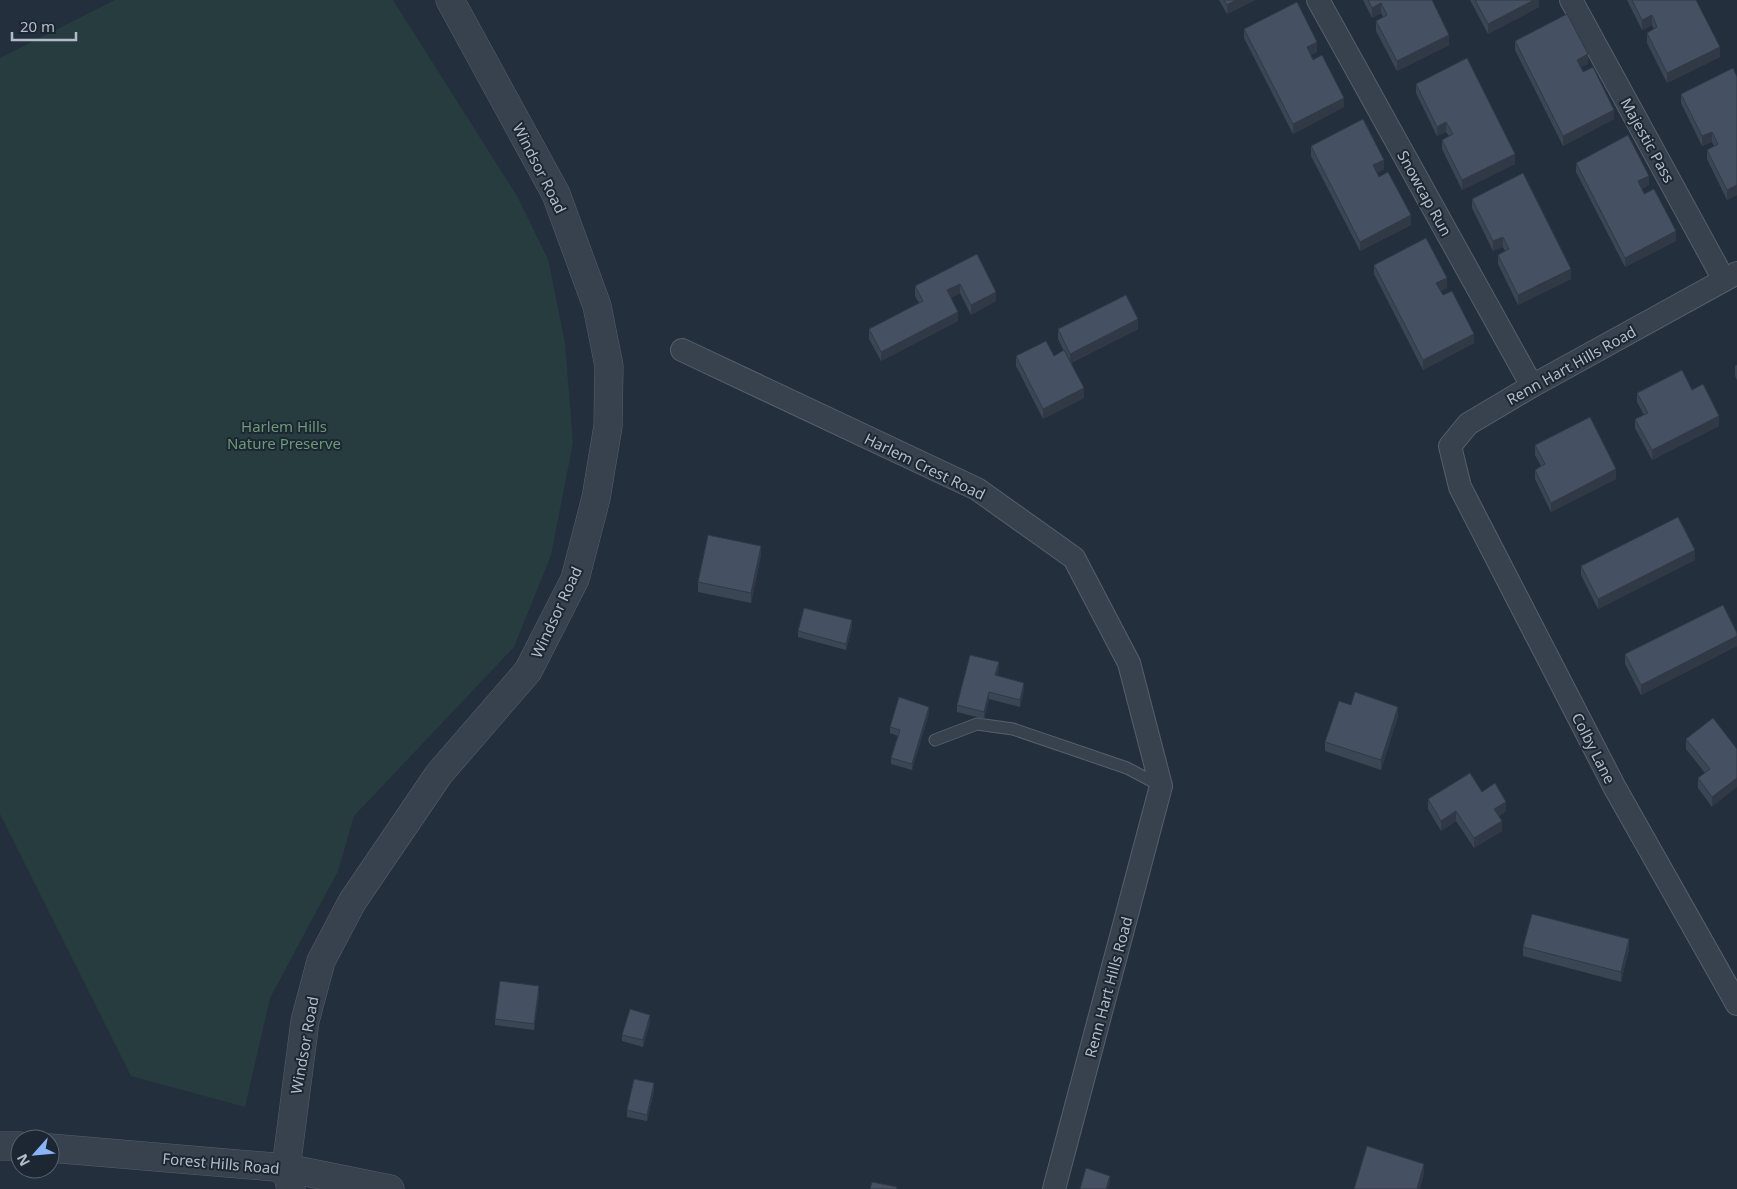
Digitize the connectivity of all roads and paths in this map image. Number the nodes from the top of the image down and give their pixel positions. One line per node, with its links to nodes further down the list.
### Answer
1 (450, 0): 13 (street, Windsor Road)
2 (1318, 0): 6 (street, Snowcap Run)
3 (1572, 0): 4 (street, Majestic Pass)
4 (1730, 276): 6 (street, Renn Hart Hills Road)
5 (682, 350): 9 (street, Harlem Crest Road)
6 (1532, 386): 7 (street, Renn Hart Hills Road)
7 (1460, 487): 10 (street, Colby Lane)
8 (935, 740): 9 (lane)
9 (1161, 786): 15 (street, Renn Hart Hills Road)
10 (1730, 977): 11 (street, Colby Lane)
11 (1737, 1004)
12 (60, 1149): 13 (street, Forest Hills Road)
13 (288, 1179): 14 (street, Forest Hills Road)
14 (390, 1189)
15 (1054, 1189)

